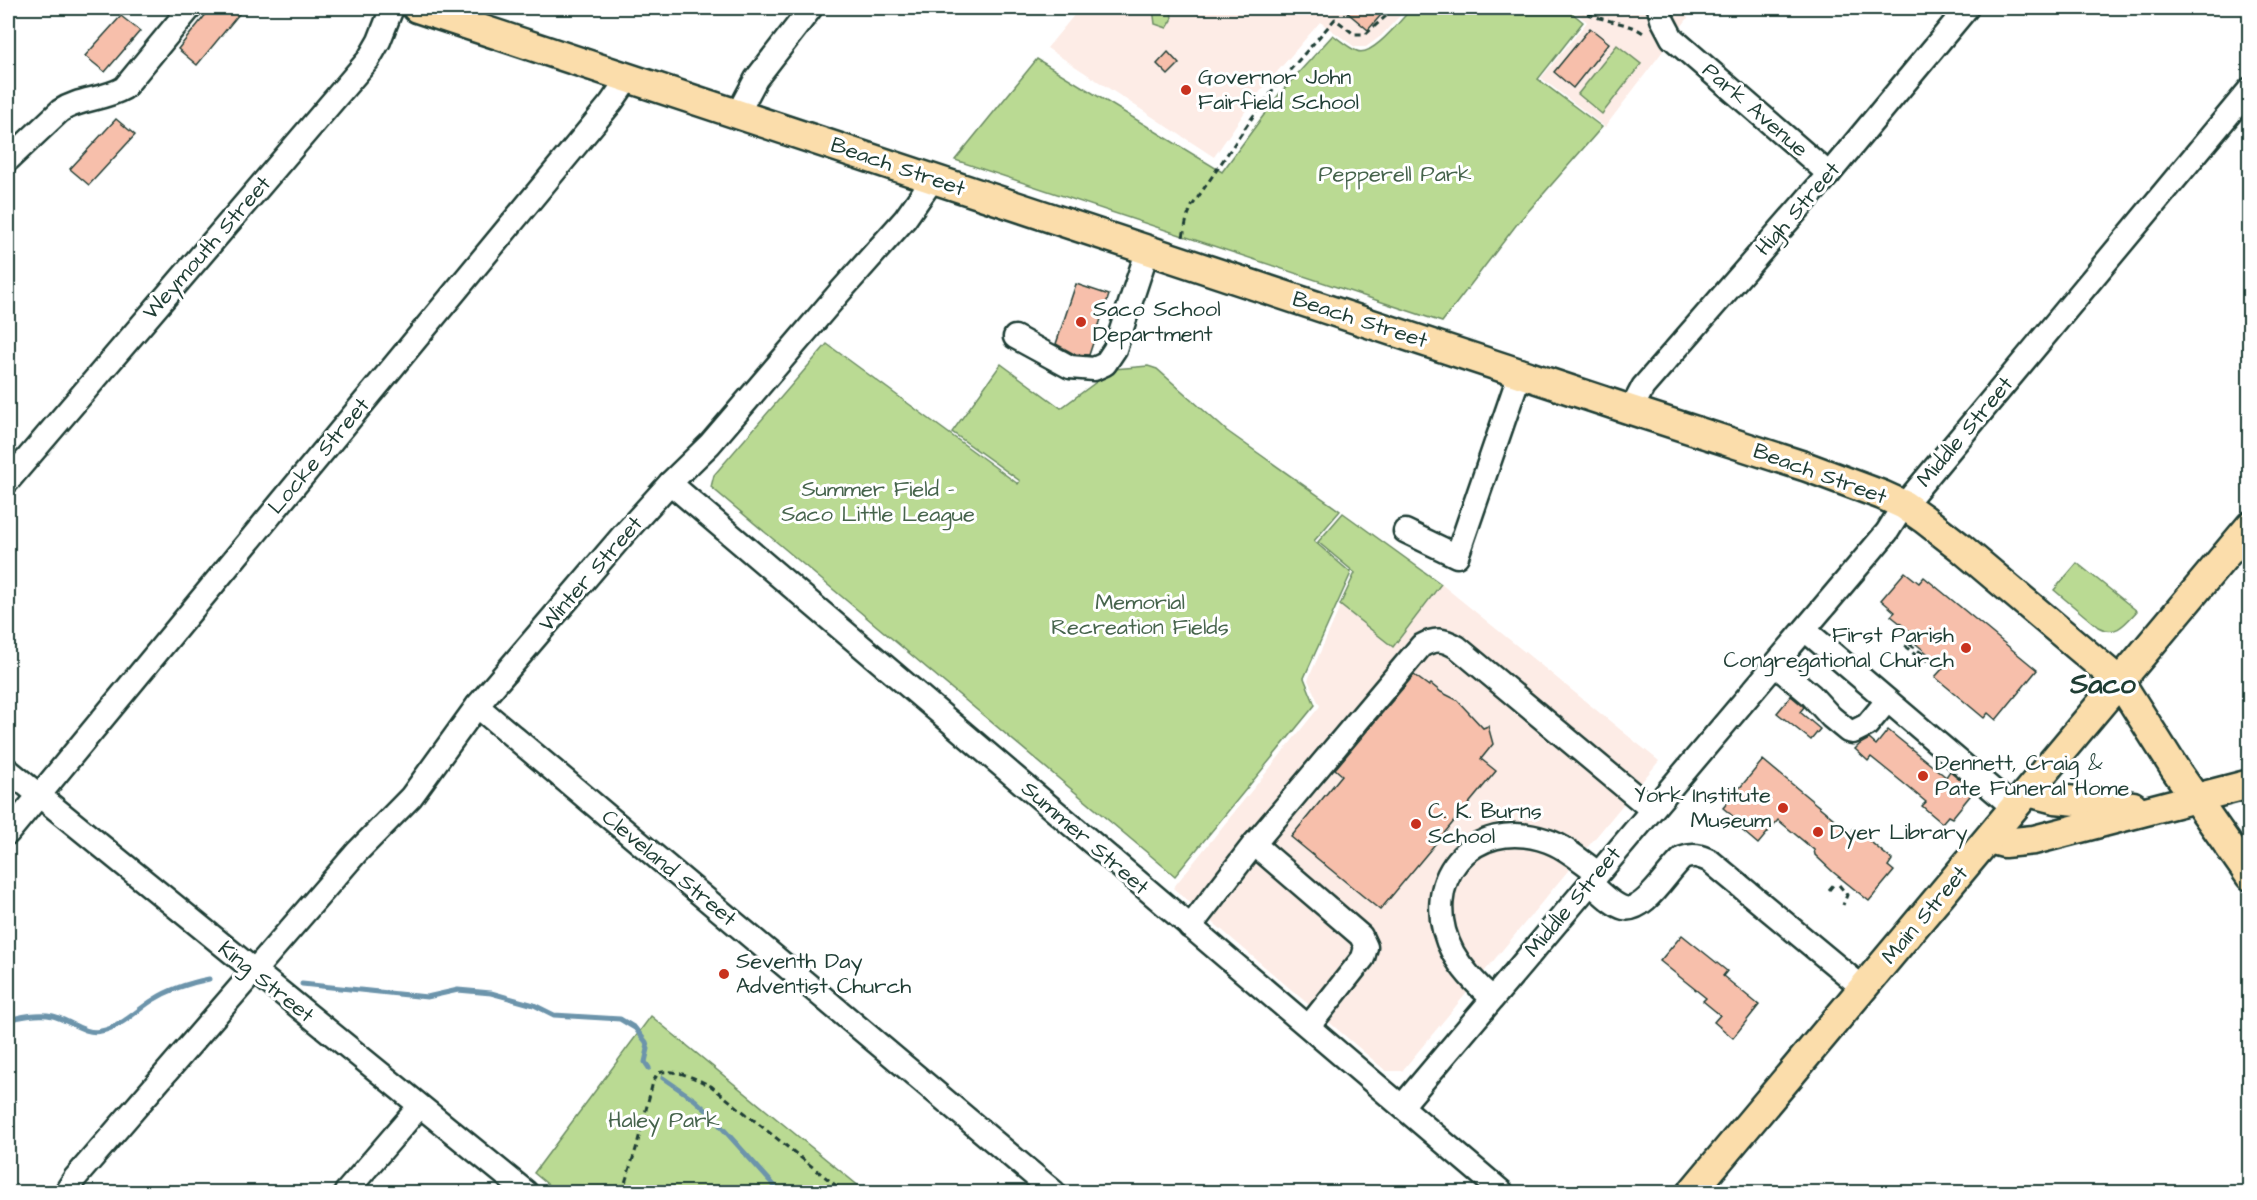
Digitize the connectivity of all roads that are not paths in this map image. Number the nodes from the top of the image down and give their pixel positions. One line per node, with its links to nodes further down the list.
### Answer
1 (190, 8): 10 (street)
2 (392, 8): 17 (street, Weymouth Street)
3 (417, 8): 7 (main road, Beach Street)
4 (812, 8): 9 (street)
5 (1659, 8): 11 (street, Park Avenue)
6 (1967, 8): 11 (street, High Street)
7 (629, 77): 9 (main road, Beach Street); 29 (street, Locke Street)
8 (2250, 89): 19 (street, Middle Street)
9 (738, 113): 12 (main road, Beach Street)
10 (8, 160)
11 (1829, 174): 16 (street, High Street)
12 (933, 179): 13 (main road, Beach Street); 18 (street, Winter Street)
13 (1148, 249): 14 (street); 15 (main road, Beach Street)
14 (1015, 337)
15 (1520, 373): 16 (main road, Beach Street); 21 (street)
16 (1631, 410): 19 (main road, Beach Street)
17 (8, 481)
18 (670, 483): 26 (street, Winter Street); 39 (street, Summer Street)
19 (1904, 505): 22 (street, Middle Street); 24 (main road, Beach Street)
20 (2250, 526): 24 (main road, Main Street)
21 (1405, 531)
22 (1805, 630): 23 (street, Middle Street); 25 (street)
23 (1774, 665): 25 (street); 33 (street, Middle Street)
24 (2120, 682): 30 (main road, Beach Street); 31 (main road, Main Street)
25 (1887, 701): 31 (street)
26 (477, 706): 40 (street, Winter Street); 49 (street, Cleveland Street)
27 (8, 770): 29 (street, King Street)
28 (2250, 784): 30 (main road)
29 (39, 796): 34 (street, Locke Street); 40 (street, King Street)
30 (2196, 798): 32 (main road); 37 (main road, Beach Street)
31 (2021, 800): 32 (main road); 35 (main road, Main Street)
32 (2162, 807): 35 (main road)
33 (1651, 809): 36 (street); 38 (street, Middle Street)
34 (8, 833)
35 (1989, 839): 41 (main road, Main Street)
36 (1254, 844): 39 (street); 43 (street)
37 (2250, 876)
38 (1594, 878): 41 (street); 42 (street, Middle Street); 42 (street)
39 (1190, 927): 43 (street, Summer Street)
40 (253, 972): 45 (street, King Street); 46 (street, Winter Street)
41 (1863, 988): 51 (main road, Main Street)
42 (1492, 998): 44 (street, Middle Street)
43 (1309, 1026): 44 (street, Summer Street)
44 (1402, 1106): 50 (street, Summer Street)
45 (419, 1107): 47 (street); 48 (street, King Street)
46 (66, 1192)
47 (346, 1192)
48 (526, 1192)
49 (1054, 1192)
50 (1502, 1192)
51 (1692, 1192)

